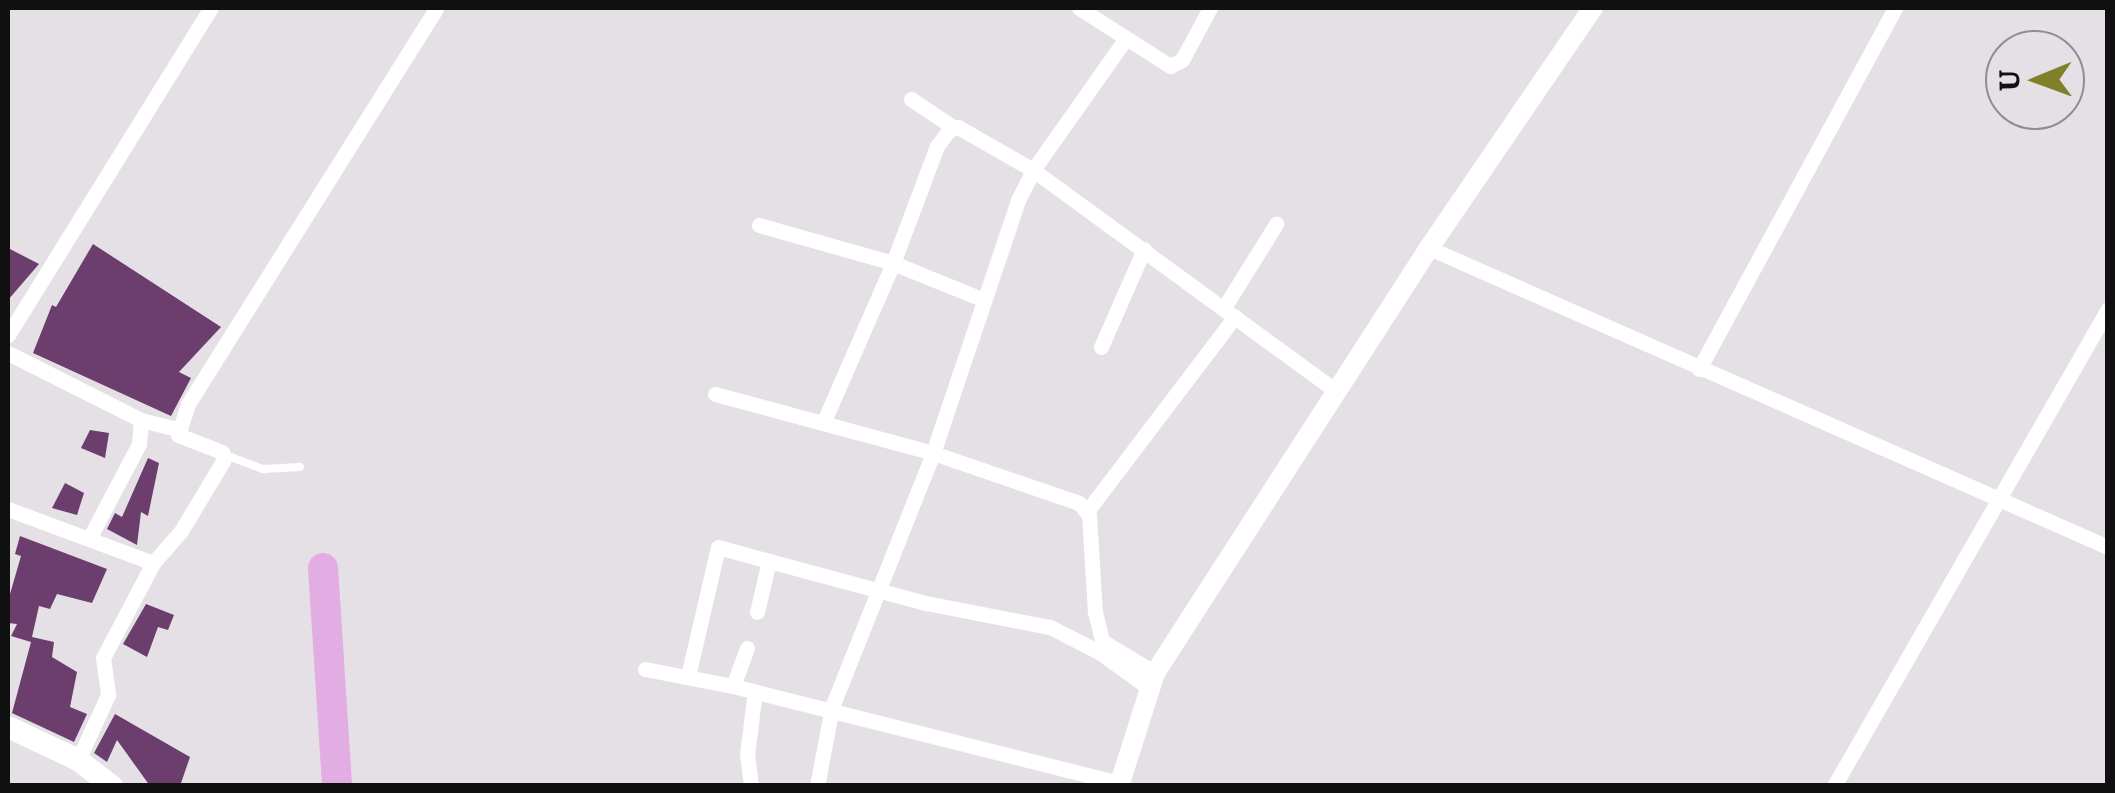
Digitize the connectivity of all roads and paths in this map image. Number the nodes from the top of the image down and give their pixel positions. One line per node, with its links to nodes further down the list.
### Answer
1 (211, 8): 19 (street)
2 (436, 8): 27 (street)
3 (1079, 8): 7 (street)
4 (1210, 8): 7 (street)
5 (1593, 8): 13 (street)
6 (1895, 8): 22 (street)
7 (1124, 41): 10 (street)
8 (911, 98): 9 (street)
9 (952, 127): 10 (street); 15 (street)
10 (1034, 170): 14 (street); 16 (street)
11 (1276, 224): 18 (street)
12 (760, 225): 15 (street)
13 (1428, 248): 22 (street); 23 (street)
14 (1144, 249): 18 (street); 20 (street)
15 (893, 262): 16 (street); 26 (street)
16 (984, 300): 28 (street)
17 (2108, 309): 31 (street)
18 (1230, 311): 23 (street); 33 (street)
19 (8, 336)
20 (1101, 347)
21 (8, 353): 25 (street)
22 (1700, 370): 31 (street)
23 (1335, 390): 43 (street)
24 (714, 394): 26 (street)
25 (141, 420): 27 (street); 34 (street)
26 (824, 421): 28 (street)
27 (177, 430): 29 (street)
28 (934, 453): 33 (street); 38 (street)
29 (224, 454): 30 (lane); 37 (street)
30 (300, 468)
31 (1999, 500): 35 (street); 53 (street)
32 (8, 509): 34 (street)
33 (1088, 510): 43 (street)
34 (90, 538): 37 (street)
35 (2108, 547)
36 (769, 561): 38 (street); 39 (street); 42 (street)
37 (153, 563): 48 (street)
38 (877, 591): 43 (street); 46 (street)
39 (757, 612)
40 (747, 648): 44 (street)
41 (644, 670): 42 (street)
42 (688, 676): 44 (street)
43 (1152, 681): 49 (street)
44 (733, 686): 45 (street)
45 (755, 692): 46 (street); 51 (street)
46 (832, 708): 49 (street); 52 (street)
47 (8, 727): 48 (main road)
48 (78, 760): 50 (main road)
49 (1119, 784)
50 (112, 786)
51 (752, 786)
52 (818, 786)
53 (1834, 786)

